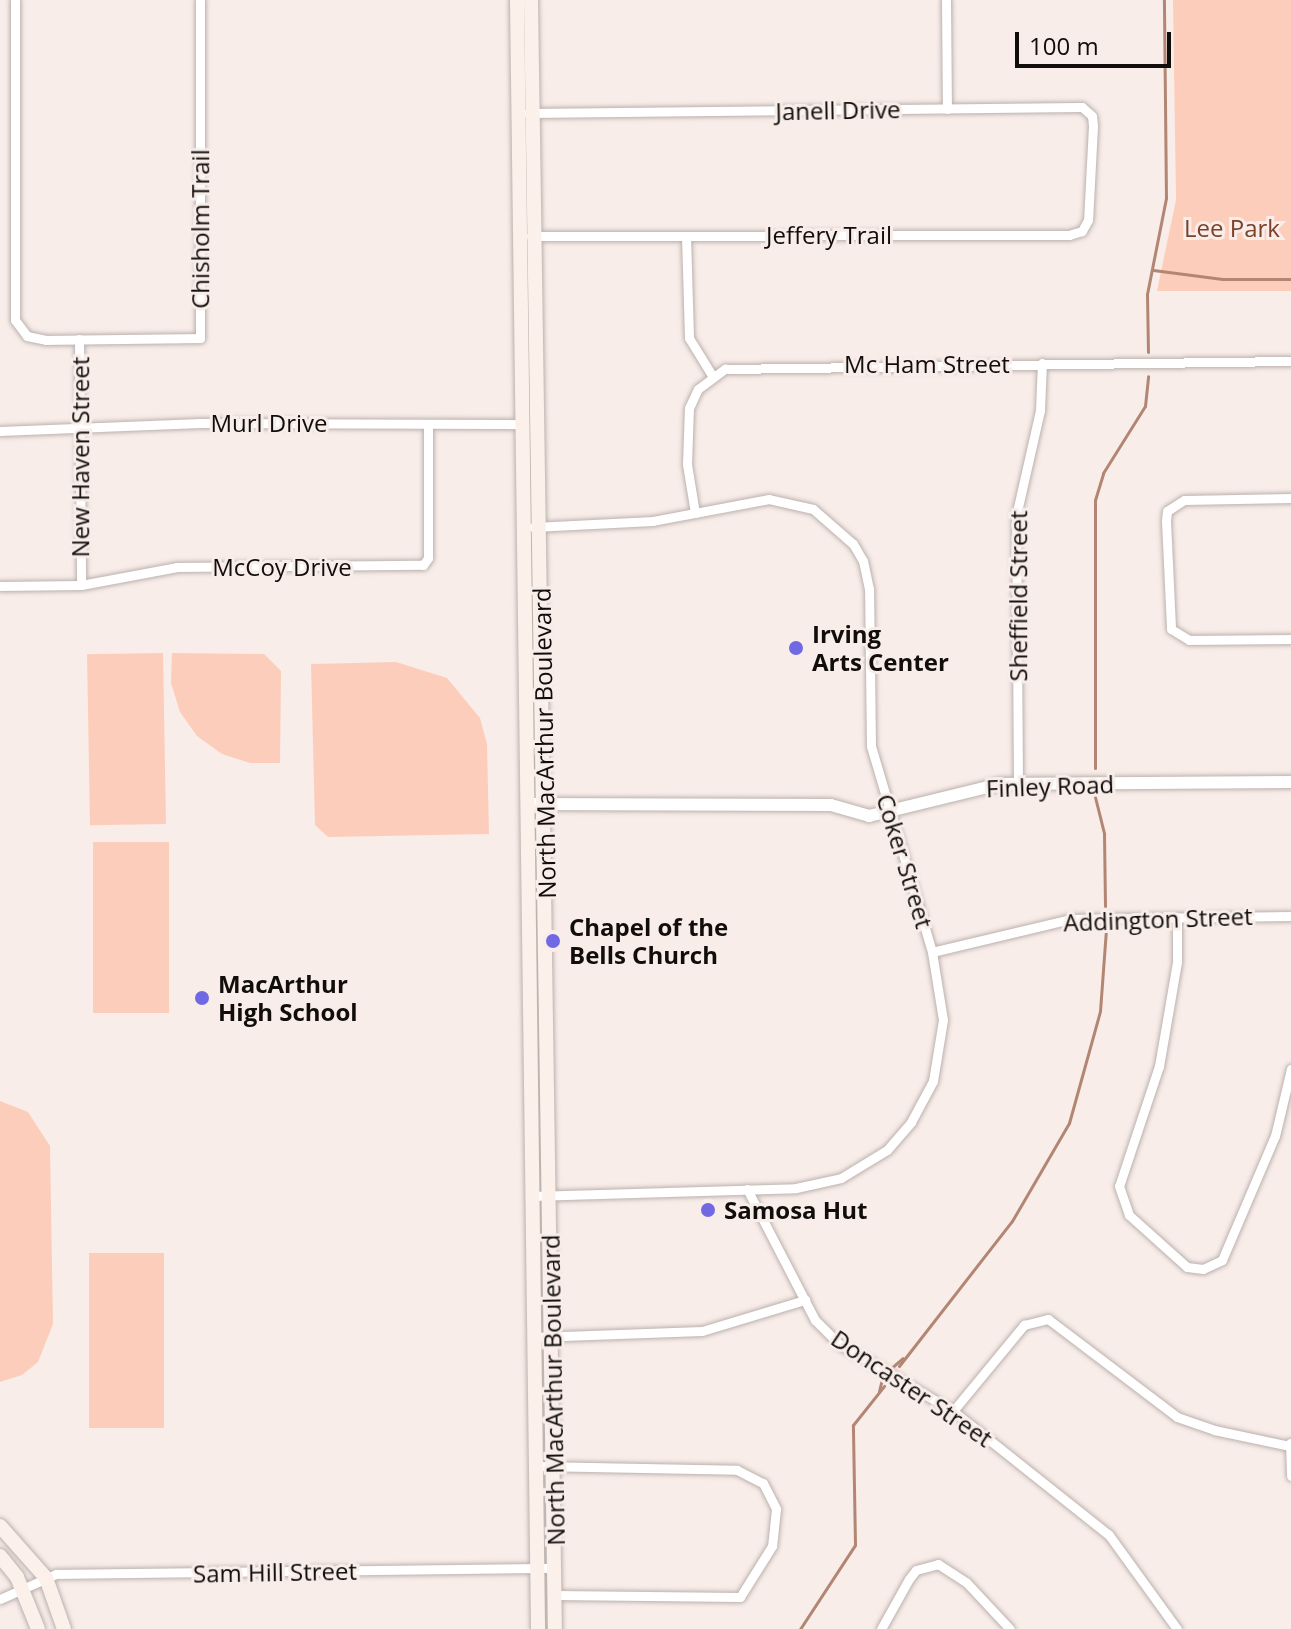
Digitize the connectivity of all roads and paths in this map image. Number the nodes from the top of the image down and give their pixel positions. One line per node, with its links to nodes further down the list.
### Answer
1 (15, 0): 12 (street, New Haven Street)
2 (200, 0): 12 (street, Chisholm Trail)
3 (517, 0): 7 (main road, North MacArthur Boulevard)
4 (531, 0): 7 (main road, North MacArthur Boulevard)
5 (946, 0): 6 (street)
6 (947, 109): 7 (street, Janell Drive); 8 (street, Janell Drive)
7 (526, 113): 9 (main road, North MacArthur Boulevard); 10 (main road, North MacArthur Boulevard)
8 (1093, 177): 11 (street, Jeffery Trail)
9 (520, 236): 10 (street, Jeffery Trail); 17 (main road, North MacArthur Boulevard)
10 (535, 236): 11 (street, Jeffery Trail); 18 (main road, North MacArthur Boulevard)
11 (686, 236): 15 (street)
12 (79, 339): 20 (street, New Haven Street)
13 (1291, 361): 14 (street, Mc Ham Street)
14 (1042, 363): 15 (street, Mc Ham Street); 29 (street, Sheffield Street)
15 (713, 377): 22 (street)
16 (428, 424): 17 (street, Murl Drive); 20 (street, Murl Drive); 25 (street, McCoy Drive)
17 (522, 424): 18 (street, Murl Drive); 24 (main road, North MacArthur Boulevard)
18 (539, 424): 23 (main road, North MacArthur Boulevard)
19 (0, 431): 20 (street, Murl Drive)
20 (80, 431): 25 (street, New Haven Street)
21 (1291, 498): 27 (street)
22 (695, 513): 23 (street, Coker Street); 32 (street, Coker Street)
23 (540, 526): 24 (street, Coker Street); 31 (main road, North MacArthur Boulevard)
24 (523, 527): 30 (main road, North MacArthur Boulevard)
25 (81, 585): 26 (street, McCoy Drive)
26 (0, 586)
27 (1291, 639)
28 (1291, 782): 29 (street, Finley Road)
29 (1018, 784): 32 (street, Finley Road)
30 (527, 804): 31 (street, Finley Road); 34 (main road, North MacArthur Boulevard)
31 (545, 804): 32 (street, Finley Road); 33 (main road, North MacArthur Boulevard)
32 (891, 810): 37 (street, Coker Street)
33 (546, 870): 34 (main road); 39 (main road, North MacArthur Boulevard)
34 (528, 871): 38 (main road, North MacArthur Boulevard)
35 (1291, 916): 36 (street, Addington Street)
36 (1177, 917): 37 (street, Addington Street); 40 (street)
37 (932, 952): 43 (street, Coker Street)
38 (530, 1017): 39 (main road); 42 (main road, North MacArthur Boulevard)
39 (548, 1018): 41 (main road, North MacArthur Boulevard)
40 (1291, 1069)
41 (550, 1106): 42 (main road); 44 (main road, North MacArthur Boulevard)
42 (531, 1107): 45 (main road, North MacArthur Boulevard)
43 (747, 1189): 44 (street, Coker Street); 46 (street, Doncaster Street)
44 (551, 1195): 45 (street, Coker Street); 48 (main road, North MacArthur Boulevard)
45 (532, 1196): 47 (main road, North MacArthur Boulevard)
46 (805, 1300): 48 (street); 49 (street, Doncaster Street)
47 (535, 1337): 48 (street); 51 (main road, North MacArthur Boulevard)
48 (553, 1337): 52 (main road, North MacArthur Boulevard)
49 (953, 1411): 50 (street); 68 (street, Doncaster Street)
50 (1290, 1443): 53 (street)
51 (536, 1466): 52 (street); 56 (main road, North MacArthur Boulevard)
52 (555, 1466): 57 (main road, North MacArthur Boulevard); 60 (street)
53 (1291, 1476)
54 (0, 1526): 58 (main road)
55 (0, 1556): 59 (main road)
56 (538, 1568): 57 (street, Sam Hill Street); 58 (street, Sam Hill Street); 64 (main road, North MacArthur Boulevard)
57 (555, 1568): 60 (main road, North MacArthur Boulevard)
58 (46, 1578): 59 (street, Sam Hill Street); 63 (main road)
59 (24, 1590): 61 (street, Sam Hill Street); 62 (main road)
60 (554, 1595): 65 (main road, North MacArthur Boulevard)
61 (0, 1599)
62 (38, 1629)
63 (64, 1629)
64 (538, 1629)
65 (555, 1629)
66 (881, 1629): 67 (street)
67 (1010, 1629)
68 (1177, 1629)

